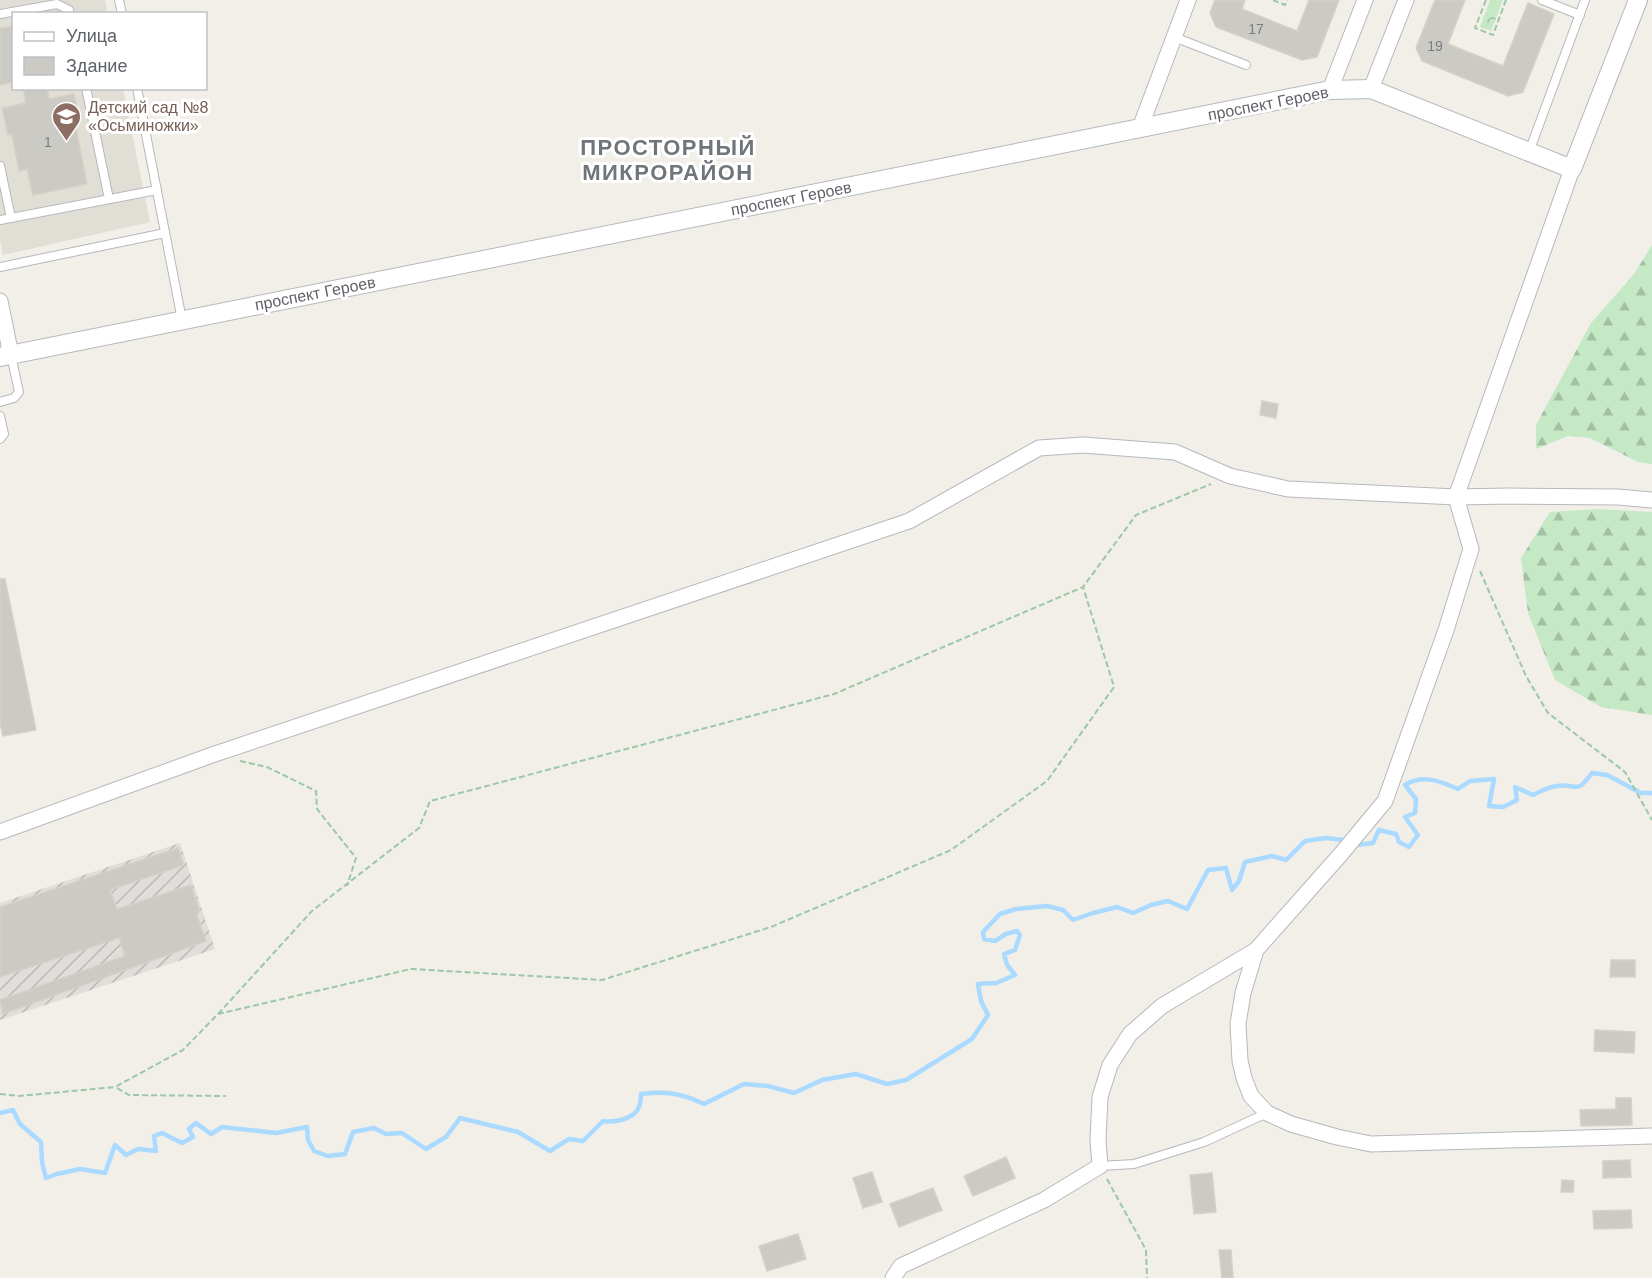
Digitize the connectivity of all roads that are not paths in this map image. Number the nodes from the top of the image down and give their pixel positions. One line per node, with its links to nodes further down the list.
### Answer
1 (1188, 0): 10 (street)
2 (1365, 0): 15 (street)
3 (1542, 0): 9 (lane)
4 (1586, 0): 9 (lane)
5 (1638, 0): 19 (street)
6 (1400, 2): 12 (street)
7 (70, 12): 8 (lane)
8 (0, 14)
9 (1580, 15): 17 (lane)
10 (1174, 37): 11 (lane); 16 (street)
11 (1246, 65)
12 (1371, 89): 15 (street, проспект Героев); 17 (street, проспект Героев)
13 (86, 90): 21 (lane)
14 (137, 90): 20 (lane)
15 (1330, 90): 16 (street, проспект Героев)
16 (1140, 128): 27 (street, проспект Героев)
17 (1529, 152): 19 (street, проспект Героев)
18 (0, 166): 22 (lane)
19 (1572, 169): 32 (street)
20 (157, 190): 21 (lane); 24 (lane)
21 (108, 199): 22 (lane)
22 (11, 218): 23 (lane)
23 (0, 220)
24 (165, 233): 25 (lane); 27 (lane)
25 (0, 267)
26 (1, 311): 28 (street)
27 (182, 320): 28 (street, проспект Героев)
28 (5, 356): 29 (lane)
29 (0, 402)
30 (0, 416): 31 (lane)
31 (0, 439)
32 (1456, 497): 33 (street); 34 (street); 35 (street)
33 (1652, 500)
34 (0, 832)
35 (1256, 950): 36 (street); 38 (street)
36 (1267, 1113): 37 (street); 38 (lane)
37 (1652, 1136)
38 (1100, 1167): 39 (street)
39 (893, 1278)

